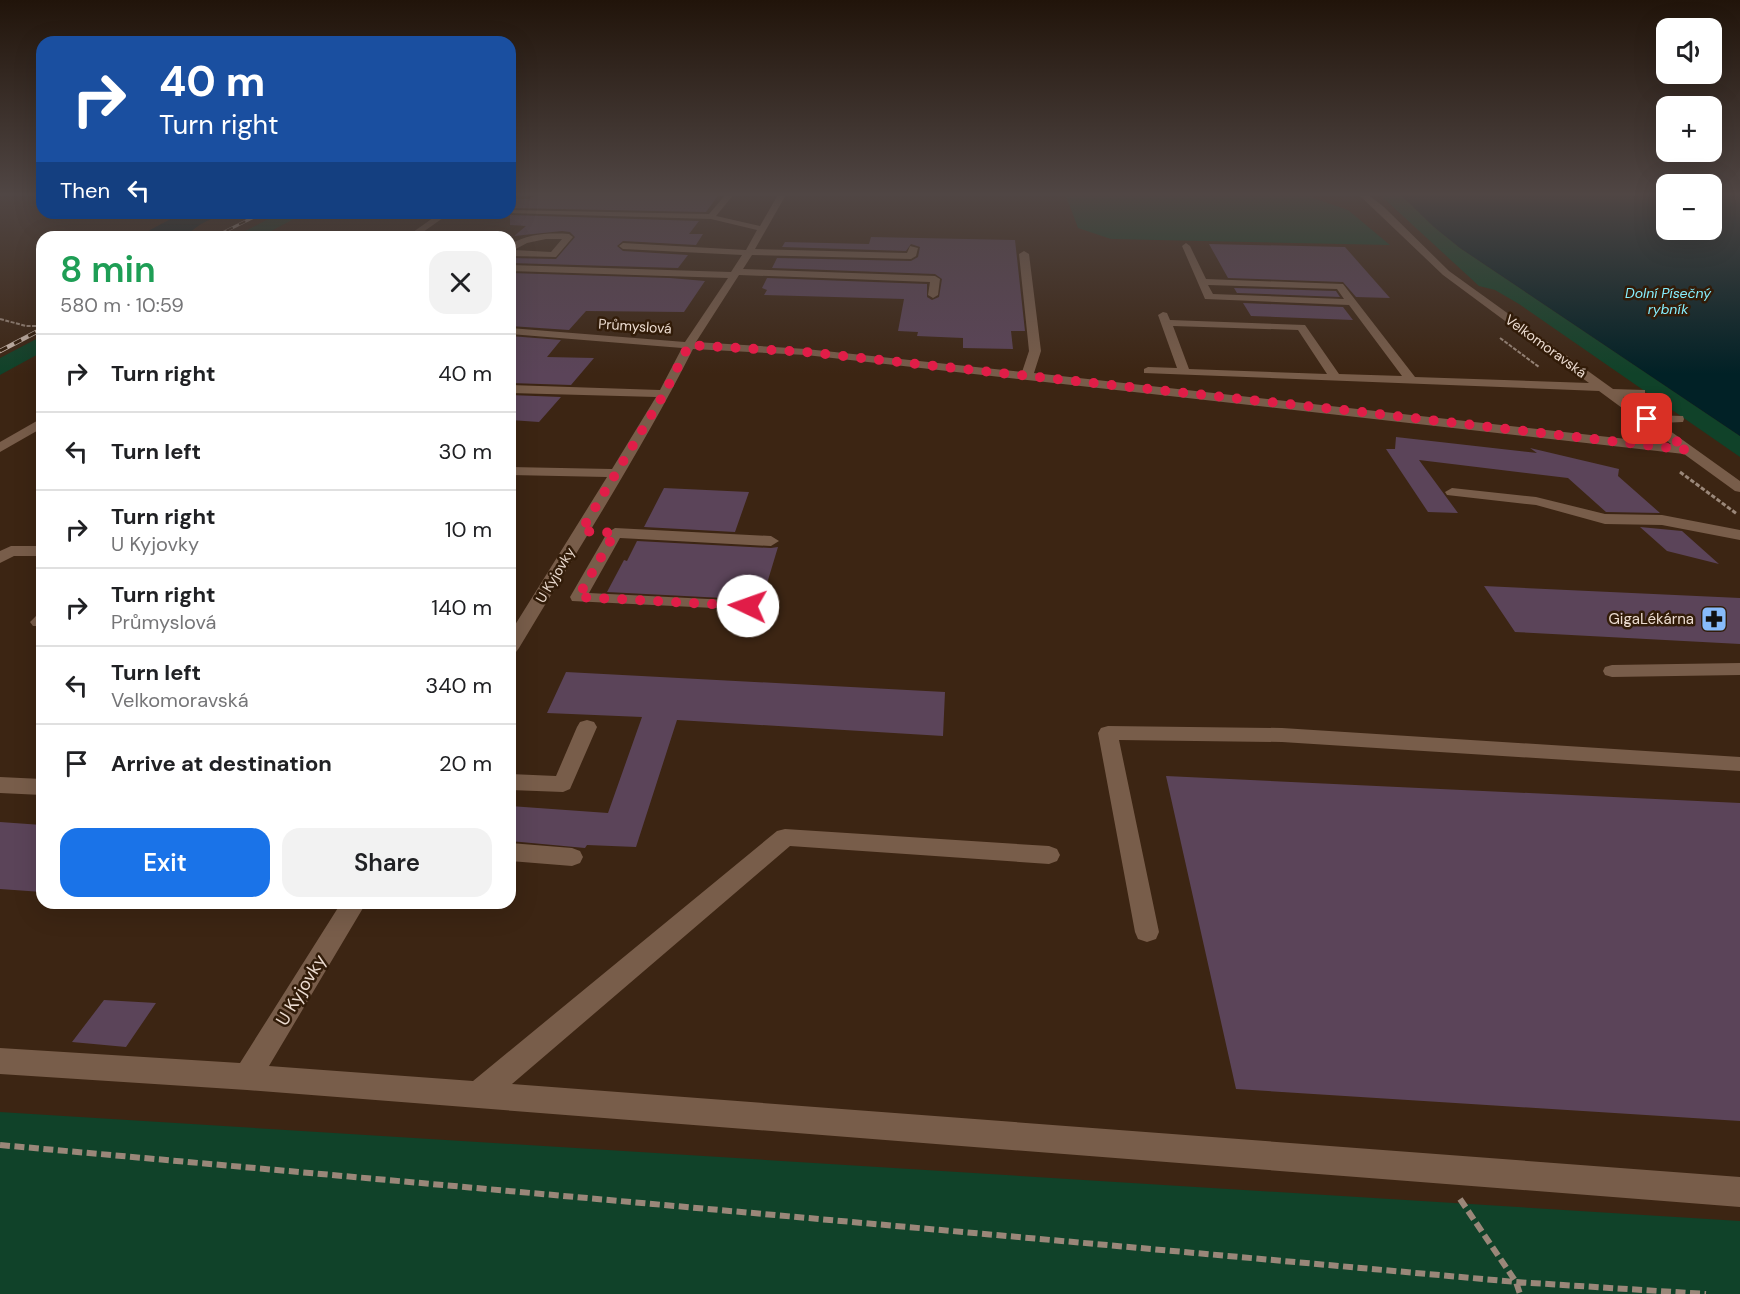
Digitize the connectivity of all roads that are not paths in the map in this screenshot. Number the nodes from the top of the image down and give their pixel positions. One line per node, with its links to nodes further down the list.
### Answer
1 (536, 253): 2 (street)
2 (554, 253)
3 (747, 253): 10 (street, U Kyjovky)
4 (805, 253): 5 (street)
5 (912, 253)
6 (1189, 253): 11 (street)
7 (1426, 253): 17 (street, Velkomoravská)
8 (1024, 254): 22 (street)
9 (516, 268): 10 (street)
10 (735, 274): 12 (street); 19 (street, U Kyjovky)
11 (1202, 282): 13 (street); 13 (street)
12 (933, 295)
13 (1352, 302): 24 (street)
14 (516, 332): 15 (street, Průmyslová)
15 (553, 334): 18 (street); 19 (street, Průmyslová)
16 (1564, 341): 17 (street)
17 (1540, 342): 26 (street, Velkomoravská)
18 (516, 343)
19 (689, 345): 22 (street, Průmyslová); 28 (street, U Kyjovky)
20 (1148, 371): 21 (street)
21 (1185, 373): 23 (street); 23 (street)
22 (1028, 376): 33 (street, Průmyslová)
23 (1336, 378): 24 (street)
24 (1412, 381): 26 (street)
25 (516, 389): 28 (street)
26 (1607, 390): 27 (street); 30 (street, Velkomoravská)
27 (1641, 393)
28 (664, 394): 35 (street, U Kyjovky)
29 (1678, 418): 30 (street)
30 (1647, 419): 33 (street, Velkomoravská)
31 (36, 426): 32 (street)
32 (0, 448)
33 (1688, 450): 36 (street, Velkomoravská)
34 (516, 471): 35 (street)
35 (617, 473): 38 (street, U Kyjovky)
36 (1740, 488)
37 (1452, 492): 40 (street)
38 (581, 531): 39 (street); 44 (street, U Kyjovky)
39 (615, 533): 41 (street); 45 (street)
40 (1740, 535)
41 (771, 541)
42 (36, 551): 43 (street)
43 (0, 558)
44 (543, 595): 45 (street); 47 (street, U Kyjovky)
45 (578, 597): 46 (street)
46 (748, 606)
47 (516, 638)
48 (1740, 669): 49 (street)
49 (1612, 671)
50 (587, 727): 52 (street)
51 (1740, 764): 59 (street)
52 (516, 782)
53 (0, 785): 54 (street)
54 (36, 788)
55 (516, 852): 57 (street)
56 (1049, 855): 62 (street)
57 (572, 857)
58 (350, 909): 61 (street, U Kyjovky)
59 (1147, 932)
60 (0, 1062): 61 (street)
61 (248, 1077): 62 (street)
62 (478, 1095): 63 (street)
63 (1740, 1192)

